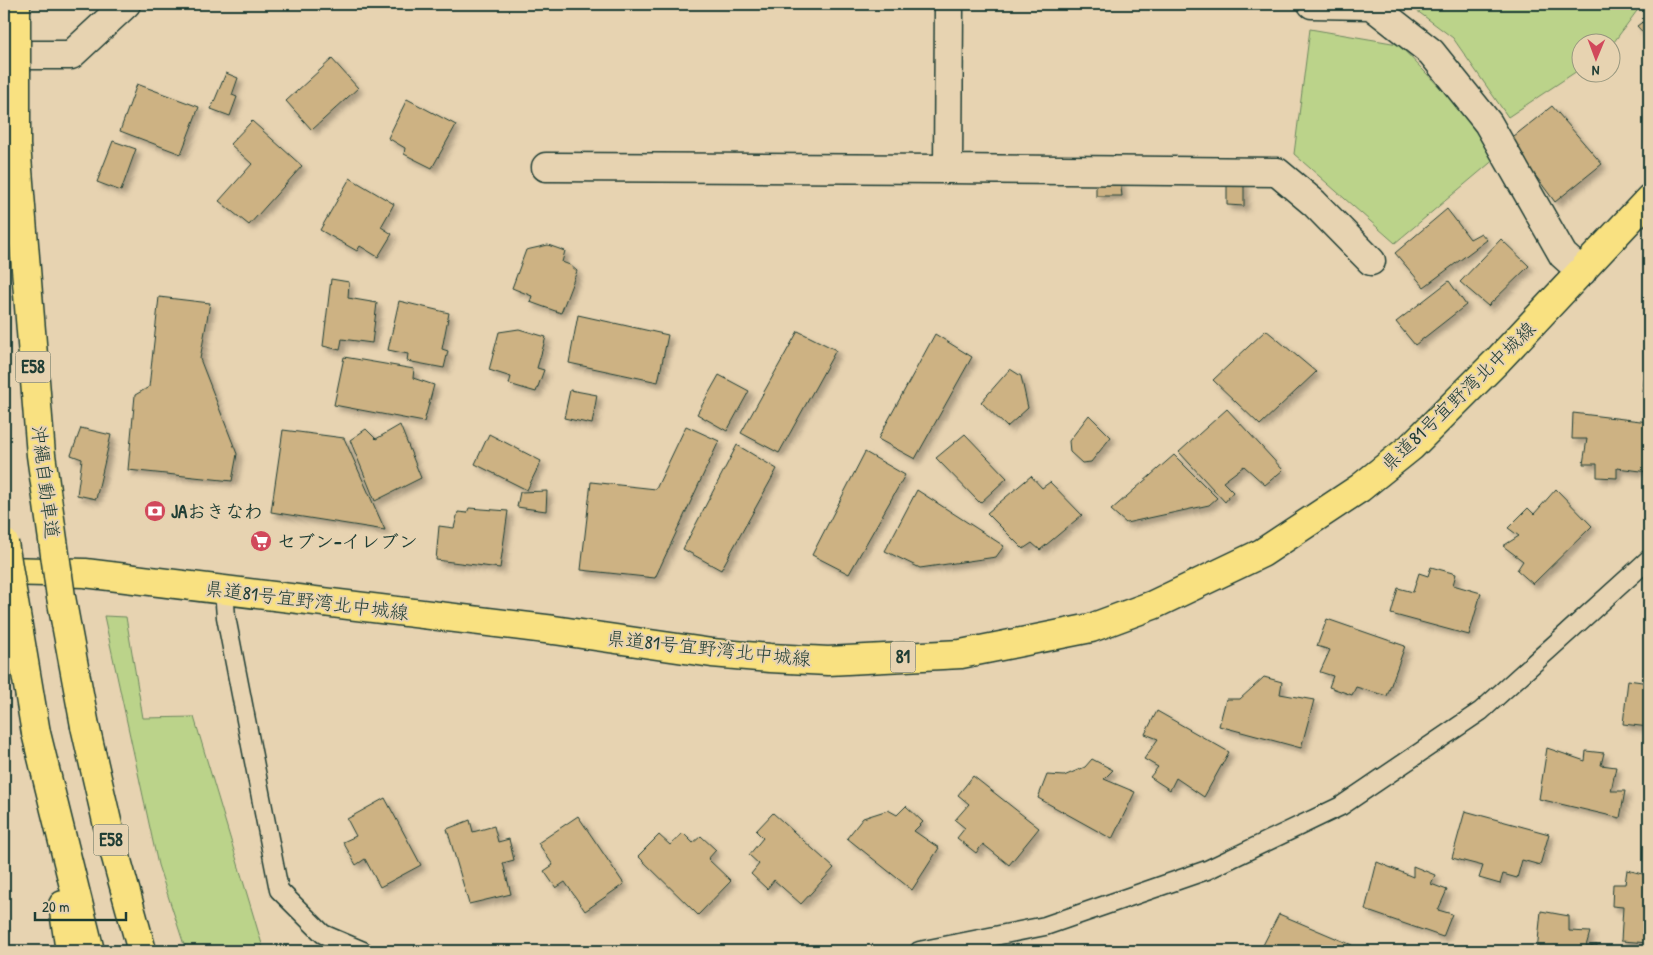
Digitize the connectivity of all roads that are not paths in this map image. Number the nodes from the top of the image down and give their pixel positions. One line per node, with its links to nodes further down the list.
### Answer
1 (16, 4): 17 (main road, 沖縄自動車道 / E58, bridge)
2 (126, 4): 6 (street)
3 (948, 4): 8 (street)
4 (1312, 4): 5 (street)
5 (1371, 4): 11 (street)
6 (4, 54)
7 (546, 167): 8 (street)
8 (948, 169): 10 (street)
9 (1649, 199): 11 (main road, 県道81号宜野湾北中城線 / 81)
10 (1371, 261)
11 (1582, 272): 15 (main road, 県道81号宜野湾北中城線 / 81)
12 (4, 542): 16 (main road, E58, bridge)
13 (1649, 559): 23 (lane)
14 (4, 571): 15 (main road, 県道81号宜野湾北中城線 / 81)
15 (224, 591): 22 (lane)
16 (36, 733): 18 (main road); 19 (main road, E58)
17 (111, 839): 20 (main road, 沖縄自動車道 / E58); 21 (lane)
18 (70, 951)
19 (90, 951)
20 (142, 951)
21 (155, 951)
22 (363, 951)
23 (919, 951)

